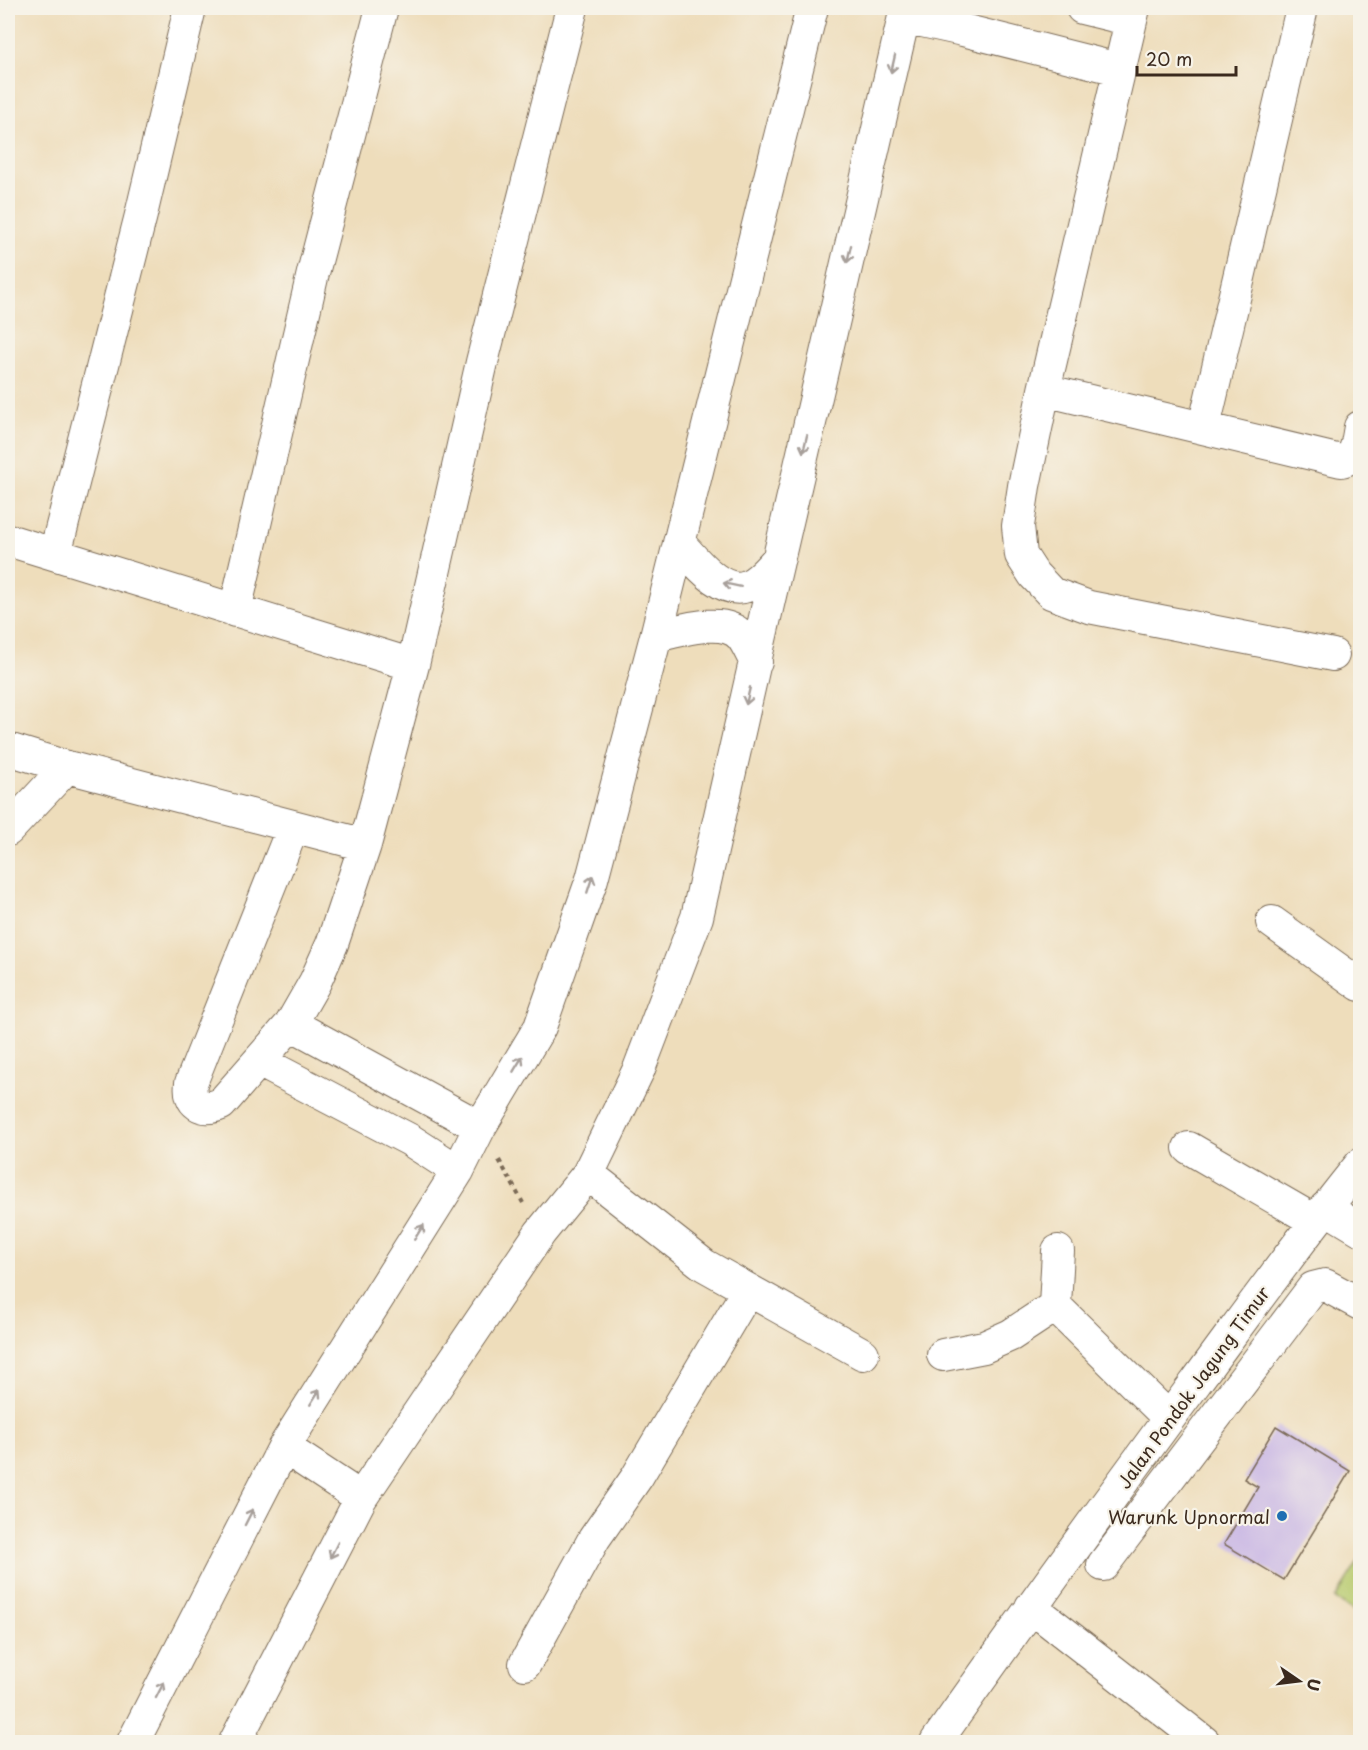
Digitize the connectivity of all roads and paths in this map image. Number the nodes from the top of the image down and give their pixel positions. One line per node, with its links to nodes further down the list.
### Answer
1 (190, 8): 15 (street)
2 (382, 8): 17 (street)
3 (572, 8): 21 (street)
4 (812, 8): 14 (street)
5 (1083, 8): 8 (street)
6 (1302, 8): 11 (street)
7 (905, 12): 9 (street); 16 (street, one-way to 16)
8 (1133, 14): 9 (street)
9 (1119, 69): 10 (street)
10 (1044, 390): 11 (street); 19 (street)
11 (1204, 427): 12 (street)
12 (1360, 427)
13 (8, 540): 15 (street)
14 (679, 543): 16 (street, one-way to 14); 18 (street)
15 (55, 554): 17 (street)
16 (779, 558): 20 (street)
17 (235, 611): 21 (street)
18 (656, 636): 20 (street); 31 (street, one-way to 18)
19 (1333, 655)
20 (756, 662): 35 (street, one-way to 35)
21 (413, 664): 26 (street)
22 (8, 749): 23 (street)
23 (68, 767): 24 (street); 25 (street)
24 (293, 828): 26 (street); 30 (street)
25 (8, 830)
26 (365, 845): 29 (street)
27 (1272, 922): 28 (street)
28 (1360, 985)
29 (291, 1024): 30 (street); 31 (street)
30 (259, 1061): 34 (street)
31 (480, 1127): 34 (street); 38 (path)
32 (1189, 1148): 36 (street)
33 (1360, 1165): 36 (street, Jalan Pondok Jagung Timur)
34 (458, 1171): 46 (street, one-way to 34)
35 (588, 1174): 38 (street); 40 (street)
36 (1320, 1214): 37 (street); 45 (street, Jalan Pondok Jagung Timur)
37 (1360, 1229)
38 (540, 1233): 48 (street)
39 (1058, 1251): 42 (street)
40 (748, 1290): 43 (street); 51 (street)
41 (1360, 1304): 47 (street)
42 (1055, 1306): 44 (street); 45 (street)
43 (863, 1354)
44 (943, 1355)
45 (1165, 1425): 47 (street); 50 (street, Jalan Pondok Jagung Timur)
46 (284, 1447): 48 (street); 52 (street, one-way to 46)
47 (1188, 1452): 49 (street)
48 (361, 1498): 53 (street, one-way to 53)
49 (1103, 1565)
50 (1031, 1607): 54 (street, Jalan Pondok Jagung Timur); 55 (street)
51 (525, 1664)
52 (134, 1743)
53 (235, 1743)
54 (936, 1743)
55 (1204, 1743)

